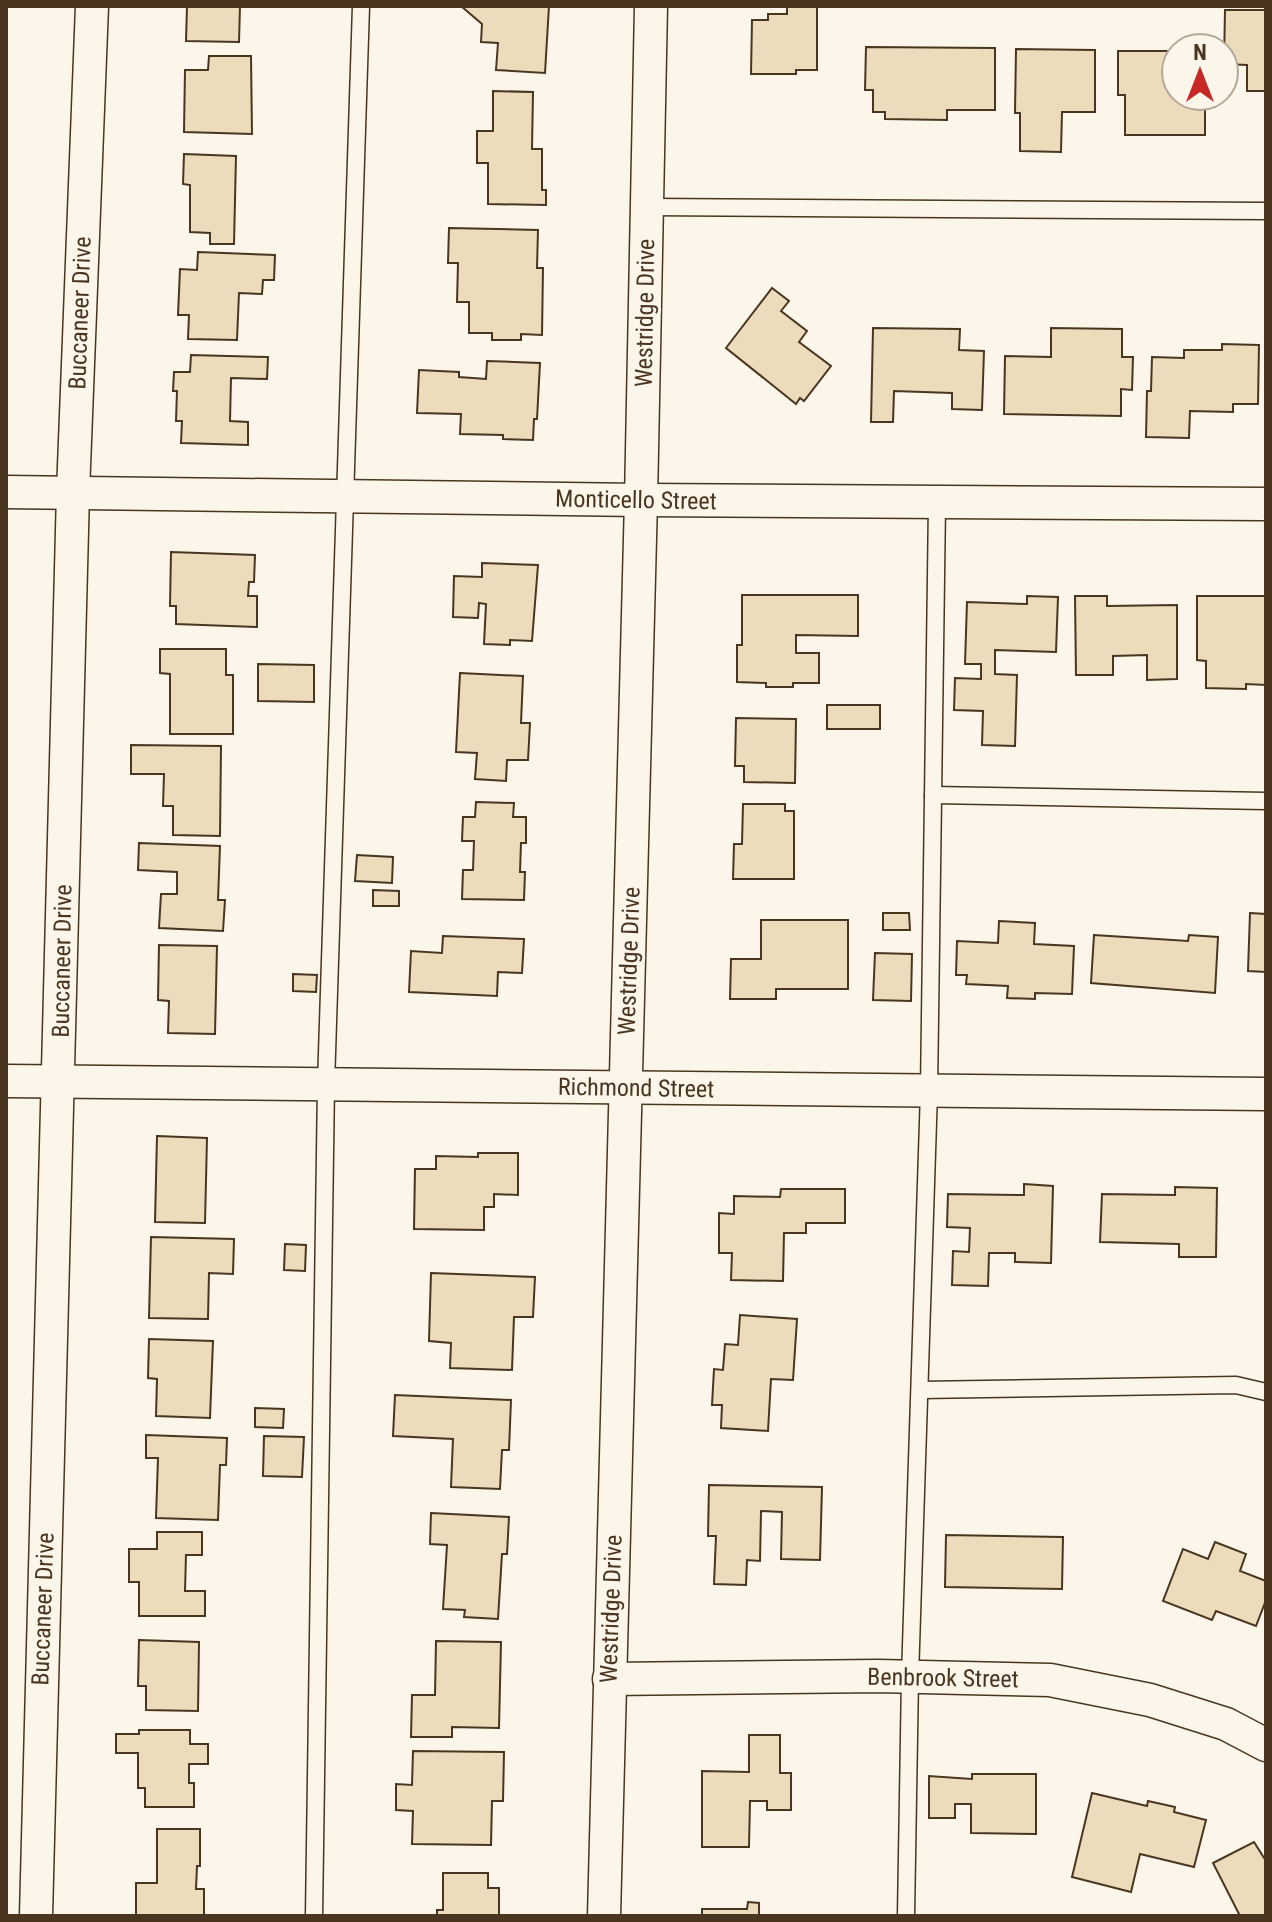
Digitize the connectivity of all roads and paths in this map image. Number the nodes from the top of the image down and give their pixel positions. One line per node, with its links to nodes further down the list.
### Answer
1 (92, 6): 7 (street, Buccaneer Drive)
2 (361, 6): 8 (lane)
3 (651, 6): 4 (street, Westridge Drive)
4 (647, 207): 5 (lane); 9 (street, Westridge Drive)
5 (1266, 211)
6 (6, 492): 7 (street, Monticello Street)
7 (73, 492): 8 (street, Monticello Street); 15 (street, Buccaneer Drive)
8 (344, 496): 9 (street, Monticello Street); 16 (lane)
9 (641, 500): 10 (street, Monticello Street); 17 (street, Westridge Drive)
10 (937, 503): 11 (street, Monticello Street); 12 (lane)
11 (1266, 504)
12 (933, 795): 13 (lane); 18 (lane)
13 (1266, 801)
14 (6, 1081): 15 (street, Richmond Street)
15 (59, 1081): 16 (street, Richmond Street); 25 (street, Buccaneer Drive)
16 (326, 1084): 17 (street, Richmond Street); 26 (lane)
17 (626, 1088): 18 (street, Richmond Street); 23 (street, Westridge Drive)
18 (929, 1091): 19 (street, Richmond Street); 20 (lane)
19 (1266, 1094)
20 (920, 1390): 21 (lane); 22 (lane)
21 (1266, 1392)
22 (910, 1677): 23 (street, Benbrook Street); 24 (street, Benbrook Street); 28 (lane)
23 (609, 1679): 27 (street, Westridge Drive)
24 (1266, 1745)
25 (36, 1916)
26 (314, 1916)
27 (604, 1916)
28 (906, 1916)

